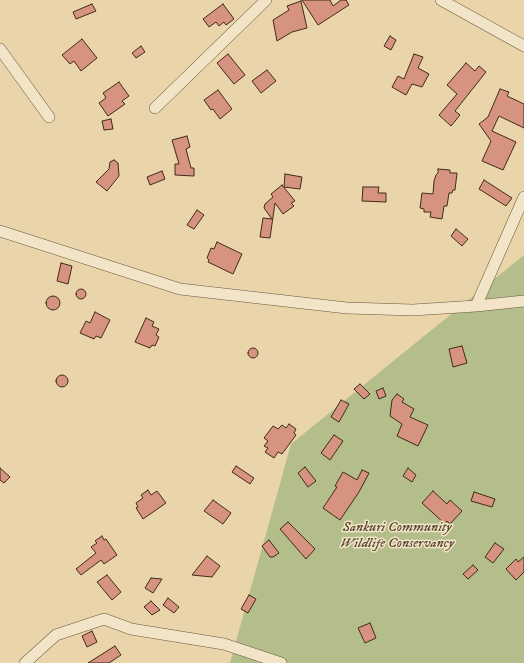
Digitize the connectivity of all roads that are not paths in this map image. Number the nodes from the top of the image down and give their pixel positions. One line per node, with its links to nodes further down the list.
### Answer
1 (266, 0): 5 (street)
2 (441, 0): 3 (street)
3 (524, 46)
4 (0, 49): 6 (street)
5 (155, 108)
6 (49, 117)
7 (524, 198): 10 (street)
8 (0, 231): 10 (street)
9 (524, 301): 10 (street)
10 (476, 306)
11 (25, 663): 12 (street)
12 (280, 663)

